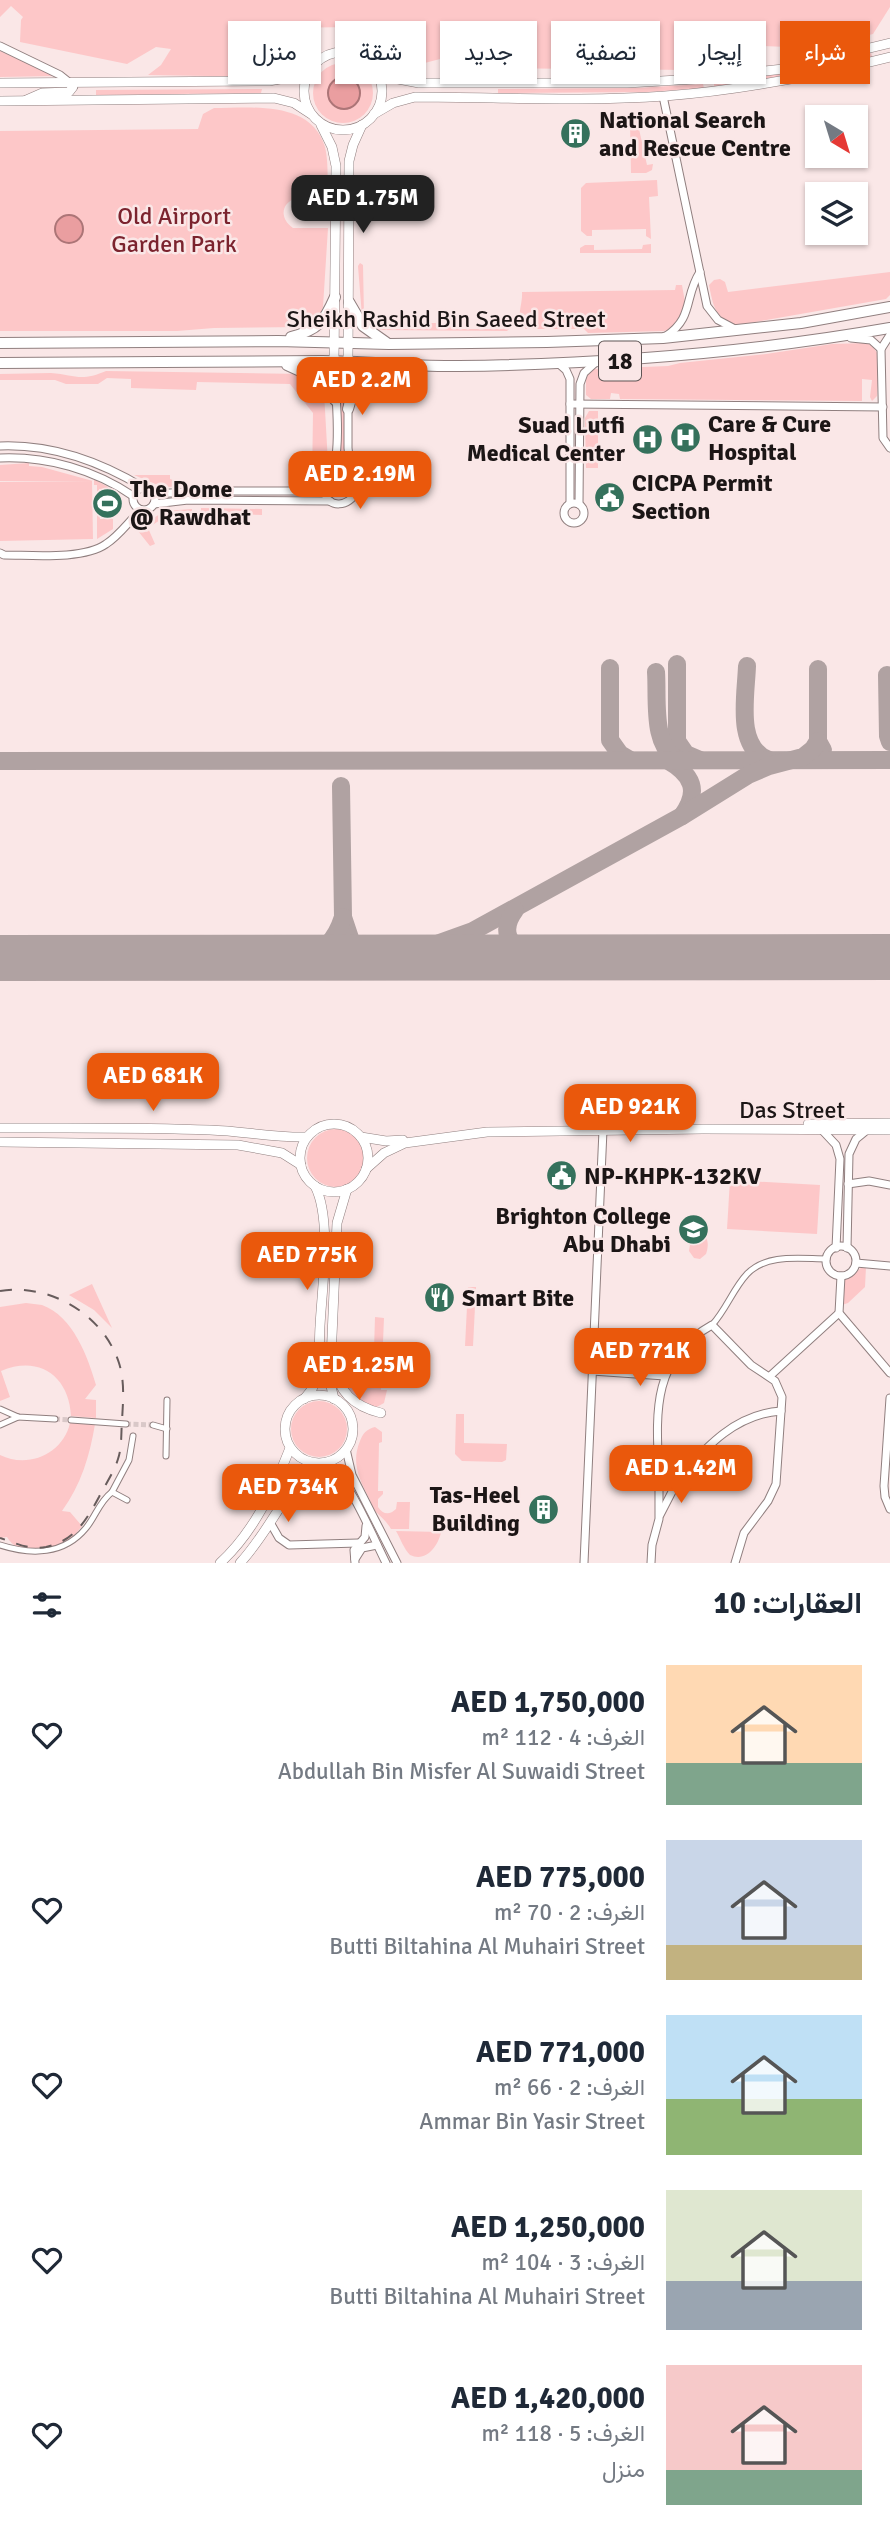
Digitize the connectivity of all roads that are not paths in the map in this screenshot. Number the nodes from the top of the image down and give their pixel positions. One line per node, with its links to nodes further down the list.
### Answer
1 (890, 43): 7 (street)
2 (0, 46): 6 (street)
3 (890, 57): 11 (street)
4 (228, 81): 6 (street)
5 (0, 83): 6 (street)
6 (71, 83): 14 (street)
7 (537, 83)
8 (306, 84): 15 (street)
9 (381, 84): 16 (street)
10 (461, 84): 12 (street)
11 (663, 96): 12 (street); 19 (street)
12 (463, 97): 16 (street)
13 (0, 101): 14 (street)
14 (25, 101): 15 (street)
15 (310, 114): 17 (street)
16 (374, 114): 18 (street)
17 (320, 123): 18 (street); 20 (street)
18 (362, 125): 21 (street)
19 (700, 271): 24 (street); 27 (street)
20 (335, 297): 28 (main road); 29 (street)
21 (349, 302): 30 (street); 32 (main road)
22 (890, 307): 24 (main road, Sheikh Rashid Bin Saeed Street / 18)
23 (890, 327): 26 (main road, Sheikh Rashid Bin Saeed Street / 18)
24 (737, 330): 27 (main road, Sheikh Rashid Bin Saeed Street / 18)
25 (890, 335): 33 (street)
26 (839, 337): 33 (street); 36 (main road, Sheikh Rashid Bin Saeed Street / 18)
27 (663, 338): 32 (main road, Sheikh Rashid Bin Saeed Street / 18)
28 (278, 341): 29 (main road, Sheikh Rashid Bin Saeed Street / 18); 31 (main road, Sheikh Rashid Bin Saeed Street / 18)
29 (334, 341): 30 (main road, Sheikh Rashid Bin Saeed Street / 18); 35 (street)
30 (349, 341): 32 (main road, Sheikh Rashid Bin Saeed Street / 18); 38 (street)
31 (0, 343)
32 (389, 344)
33 (881, 349): 40 (street)
34 (281, 362): 35 (main road, Sheikh Rashid Bin Saeed Street / 18); 37 (main road, Sheikh Rashid Bin Saeed Street / 18); 42 (main road)
35 (334, 362): 38 (main road, Sheikh Rashid Bin Saeed Street / 18); 42 (street)
36 (596, 362): 39 (main road, Sheikh Rashid Bin Saeed Street / 18); 44 (street)
37 (0, 363)
38 (348, 363): 41 (main road, Sheikh Rashid Bin Saeed Street / 18); 46 (street)
39 (558, 363): 41 (main road, Sheikh Rashid Bin Saeed Street / 18); 43 (street)
40 (886, 363): 45 (street)
41 (388, 365): 46 (main road)
42 (335, 400): 53 (street)
43 (570, 404): 44 (street); 50 (street)
44 (580, 405): 45 (street); 51 (street)
45 (883, 407): 48 (street)
46 (348, 409): 52 (street)
47 (0, 446): 54 (street)
48 (890, 448)
49 (0, 458): 56 (street)
50 (570, 471): 51 (street); 58 (street)
51 (580, 471): 59 (street)
52 (351, 475): 53 (street); 57 (street)
53 (328, 477): 55 (street); 57 (street)
54 (144, 488): 55 (street); 56 (street)
55 (153, 494): 60 (street)
56 (133, 499): 61 (street); 62 (street)
57 (330, 501): 60 (street)
58 (570, 503): 59 (street); 59 (street)
59 (579, 503)
60 (154, 504): 61 (street)
61 (141, 510): 62 (street)
62 (123, 527): 63 (street)
63 (1, 556)
64 (890, 1123): 71 (street, Das Street)
65 (0, 1128): 70 (street)
66 (603, 1130): 67 (street, Das Street); 75 (street, Das Street); 90 (street)
67 (822, 1130): 68 (street, Das Street); 73 (street)
68 (868, 1130): 69 (street, Das Street); 73 (street)
69 (890, 1130)
70 (307, 1137): 71 (street); 74 (street)
71 (361, 1137): 75 (street)
72 (0, 1142): 74 (street)
73 (844, 1159): 76 (street); 79 (street)
74 (301, 1165): 78 (street)
75 (366, 1169): 80 (street)
76 (848, 1185): 77 (street); 79 (street); 82 (street)
77 (890, 1185)
78 (315, 1186): 80 (street); 99 (street)
79 (838, 1186): 81 (street)
80 (347, 1188): 89 (street)
81 (836, 1248): 82 (street); 83 (street)
82 (847, 1248): 84 (street)
83 (827, 1259): 86 (street); 88 (street)
84 (856, 1263): 85 (street); 86 (street)
85 (890, 1266)
86 (841, 1276): 87 (street)
87 (839, 1313): 95 (street); 97 (street)
88 (712, 1325): 92 (street); 97 (street)
89 (332, 1340): 100 (street); 104 (street)
90 (593, 1360): 91 (street); 93 (street)
91 (640, 1362): 92 (street); 94 (street)
92 (669, 1363): 96 (street)
93 (592, 1371): 94 (street); 138 (street)
94 (639, 1373): 96 (street)
95 (890, 1373)
96 (665, 1376): 114 (street)
97 (770, 1376): 103 (street)
98 (890, 1398): 105 (street)
99 (304, 1399): 100 (street); 115 (street)
100 (334, 1399): 116 (street)
101 (167, 1400): 112 (street)
102 (0, 1409): 106 (street)
103 (781, 1411): 118 (street); 140 (street)
104 (381, 1413)
105 (889, 1416): 126 (street)
106 (18, 1417): 107 (street); 111 (street)
107 (55, 1419)
108 (71, 1420): 109 (street)
109 (126, 1424)
110 (153, 1424): 112 (street)
111 (0, 1425)
112 (167, 1429): 117 (street)
113 (133, 1436): 124 (street)
114 (658, 1443): 121 (street); 122 (street)
115 (290, 1448): 120 (street); 134 (street)
116 (346, 1450): 119 (street); 137 (street)
117 (166, 1456)
118 (698, 1457): 121 (street); 123 (street)
119 (326, 1462): 120 (street); 129 (street)
120 (314, 1463): 128 (street)
121 (673, 1464): 122 (street); 123 (street)
122 (659, 1475): 123 (street); 127 (street)
123 (678, 1479): 127 (street)
124 (112, 1492): 125 (street); 131 (street)
125 (127, 1500)
126 (890, 1509)
127 (659, 1518): 139 (street)
128 (271, 1524): 130 (street); 135 (street)
129 (366, 1524): 130 (street); 132 (street)
130 (358, 1543): 133 (street)
131 (0, 1545)
132 (377, 1545): 133 (street); 136 (street)
133 (355, 1562)
134 (220, 1563)
135 (240, 1563)
136 (386, 1563)
137 (397, 1563)
138 (584, 1563)
139 (651, 1563)
140 (735, 1563)

